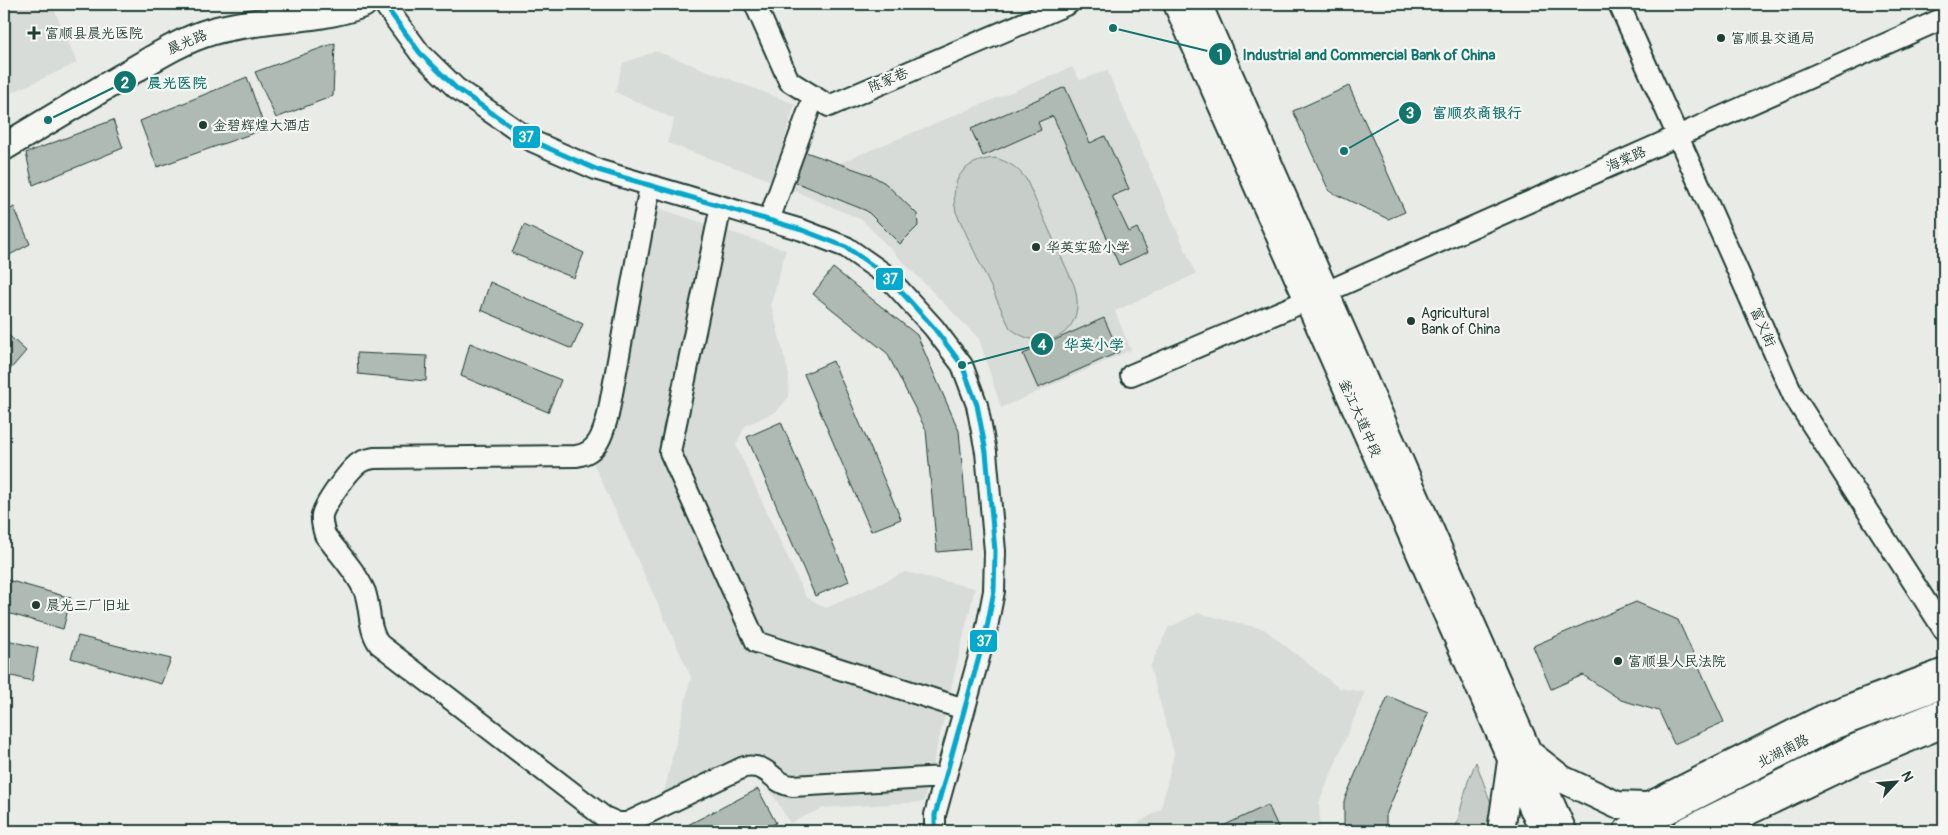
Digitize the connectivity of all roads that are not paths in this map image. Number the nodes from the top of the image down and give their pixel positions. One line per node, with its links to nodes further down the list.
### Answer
1 (363, 4): 11 (main road, 晨光路)
2 (384, 4): 12 (street)
3 (755, 4): 9 (street, 陈家巷)
4 (1068, 4): 9 (street, 陈家巷)
5 (1177, 4): 15 (main road, 釜江大道中段)
6 (1198, 4): 15 (main road, 釜江大道中段)
7 (1619, 4): 10 (street, 富义街)
8 (1944, 18): 10 (street, 海棠路)
9 (814, 96): 14 (street)
10 (1678, 136): 15 (street, 海棠路); 17 (street, 富义街)
11 (4, 147)
12 (650, 186): 13 (street); 24 (street)
13 (721, 206): 14 (street); 20 (street)
14 (769, 220): 20 (street)
15 (1316, 296): 16 (street, 海棠路); 23 (main road, 釜江大道中段)
16 (1131, 375)
17 (1944, 630)
18 (1944, 669): 25 (street)
19 (1944, 684): 26 (main road, 北湖南路)
20 (964, 709): 24 (street)
21 (1944, 712): 32 (main road, 北湖南路)
22 (1944, 727): 33 (street)
23 (1520, 756): 25 (main road); 28 (main road); 29 (main road, 釜江大道中段); 30 (main road, 釜江大道中段)
24 (944, 777): 27 (street)
25 (1644, 806): 26 (main road)
26 (1675, 807): 31 (main road, 北湖南路)
27 (935, 831)
28 (1501, 831)
29 (1542, 831)
30 (1563, 831)
31 (1627, 831)
32 (1686, 831)
33 (1714, 831)

